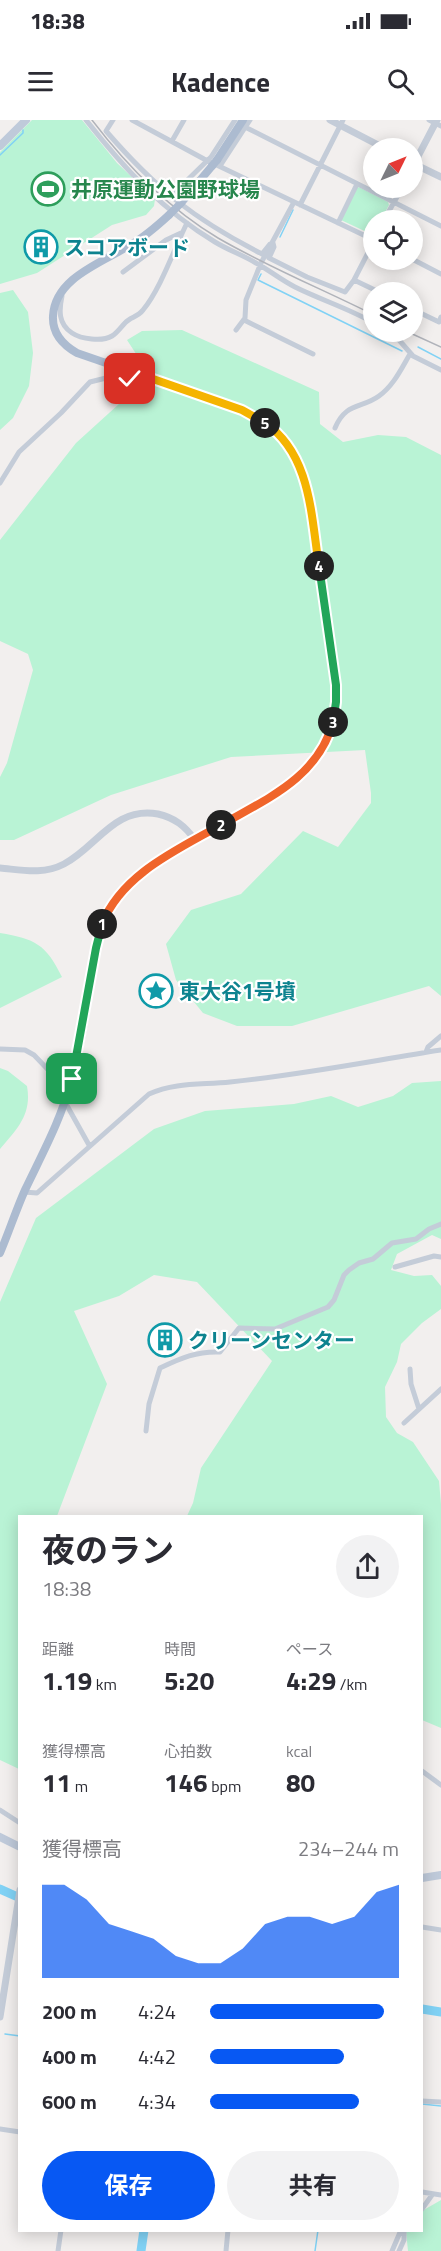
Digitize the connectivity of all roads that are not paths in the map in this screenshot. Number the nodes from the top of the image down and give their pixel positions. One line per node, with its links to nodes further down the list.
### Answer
1 (86, 120): 27 (street)
2 (112, 120): 21 (street)
3 (132, 120): 13 (street)
4 (184, 120): 13 (street)
5 (235, 120): 16 (street)
6 (250, 120): 11 (street)
7 (330, 120): 10 (street)
8 (22, 122): 14 (main road)
9 (436, 122): 15 (street)
10 (342, 123): 12 (street); 17 (street)
11 (244, 124): 16 (main road); 17 (street)
12 (367, 138)
13 (172, 141): 16 (street)
14 (0, 146)
15 (423, 146)
16 (214, 163): 21 (street); 23 (street); 40 (main road, bridge)
17 (321, 165): 20 (street); 25 (street)
18 (423, 169): 19 (street)
19 (441, 177)
20 (357, 184): 24 (street); 28 (street)
21 (170, 197): 32 (street)
22 (396, 198): 24 (street)
23 (294, 202): 25 (street); 32 (street)
24 (394, 202): 26 (street); 29 (street)
25 (300, 205): 28 (street)
26 (390, 210)
27 (187, 223): 30 (street); 35 (street)
28 (338, 223): 31 (street)
29 (441, 226)
30 (182, 232): 36 (street); 40 (street)
31 (363, 236)
32 (273, 243): 35 (street); 38 (street)
33 (363, 262): 38 (street)
34 (423, 265): 37 (street)
35 (261, 266): 42 (street); 44 (street)
36 (123, 272)
37 (441, 274)
38 (354, 280): 39 (street)
39 (363, 284)
40 (60, 292): 50 (main road)
41 (423, 314): 43 (street)
42 (363, 317)
43 (441, 317)
44 (244, 320): 45 (street); 47 (street)
45 (236, 330)
46 (401, 342): 48 (street)
47 (313, 354)
48 (410, 354): 49 (street); 51 (street)
49 (441, 370)
50 (133, 372): 52 (street); 53 (main road)
51 (335, 428)
52 (0, 483)
53 (195, 840): 54 (street); 59 (main road)
54 (0, 868)
55 (441, 1036): 58 (street)
56 (0, 1049): 59 (street)
57 (441, 1050): 58 (street)
58 (426, 1052): 60 (street)
59 (65, 1102): 60 (street); 61 (main road)
60 (89, 1145): 61 (street)
61 (24, 1192): 63 (main road)
62 (441, 1224): 70 (street)
63 (0, 1253)
64 (441, 1257): 65 (street)
65 (396, 1267)
66 (410, 1369): 68 (street)
67 (441, 1389): 68 (street)
68 (419, 1409): 69 (street)
69 (404, 1424)
70 (146, 1431)
71 (423, 1773): 72 (street)
72 (441, 1785)
73 (0, 1810): 74 (street)
74 (18, 1822)
75 (0, 1837): 76 (main road)
76 (18, 1846)
77 (441, 1875): 78 (main road)
78 (423, 1878)
79 (18, 1904): 82 (street)
80 (423, 1927): 81 (street)
81 (441, 1930)
82 (0, 2018)
83 (423, 2101): 84 (street)
84 (441, 2102)
85 (0, 2129): 86 (street)
86 (18, 2132)
87 (423, 2192): 88 (street)
88 (432, 2195): 89 (street); 90 (street)
89 (441, 2195)
90 (423, 2208)
91 (61, 2232): 95 (street)
92 (228, 2232): 96 (street)
93 (402, 2232): 97 (street)
94 (403, 2232): 98 (street)
95 (58, 2251)
96 (226, 2251)
97 (392, 2251)
98 (399, 2251)

